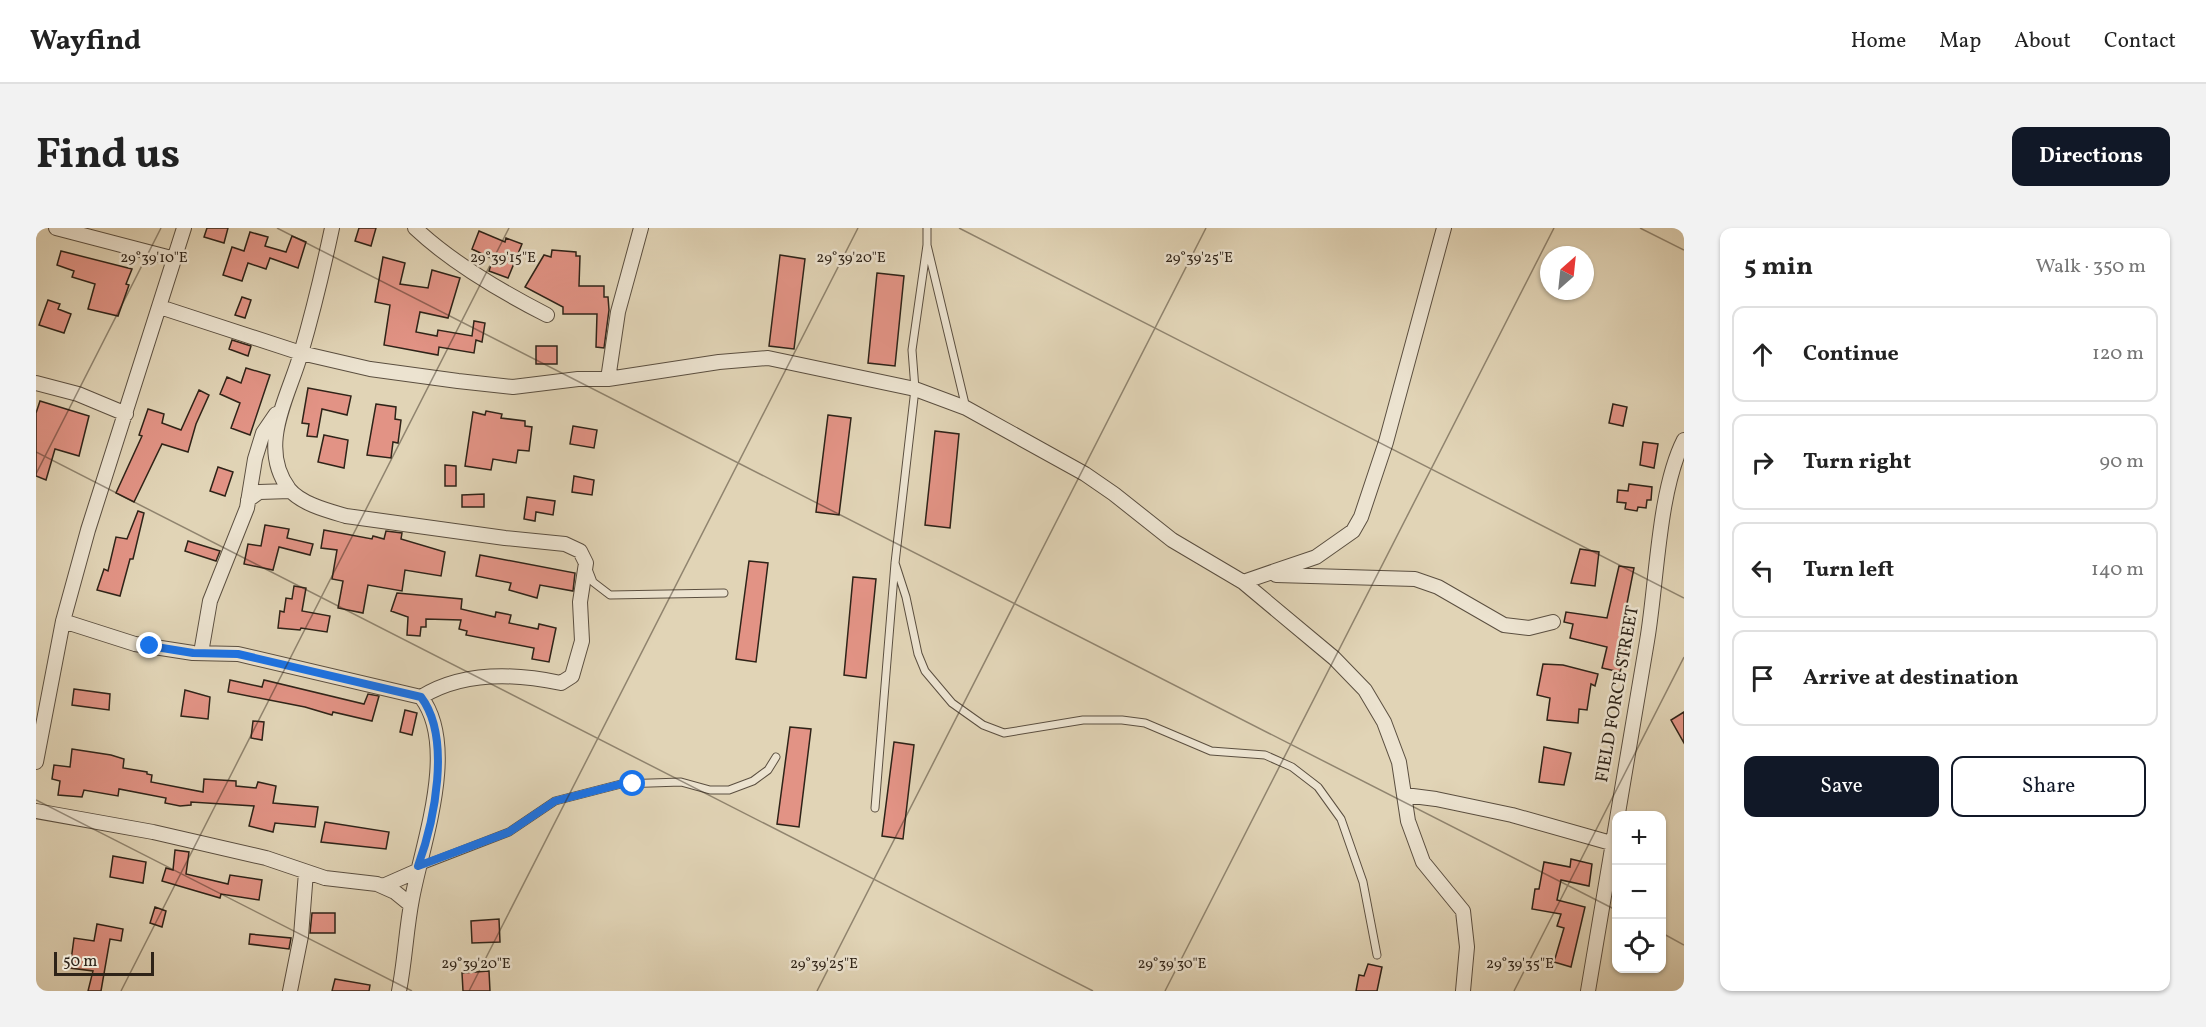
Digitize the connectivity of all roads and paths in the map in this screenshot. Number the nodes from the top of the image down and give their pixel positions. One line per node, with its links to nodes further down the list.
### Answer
1 (56, 228): 9 (street)
2 (184, 228): 9 (street)
3 (332, 228): 12 (street)
4 (415, 228): 11 (street)
5 (641, 228): 13 (street)
6 (927, 228): 8 (lane)
7 (1444, 228): 24 (street)
8 (927, 244): 15 (lane); 17 (lane)
9 (175, 260): 10 (street)
10 (160, 307): 12 (street); 18 (street)
11 (547, 315)
12 (301, 354): 13 (street); 16 (street)
13 (608, 379): 15 (street)
14 (36, 383): 18 (street)
15 (915, 389): 17 (street); 23 (lane)
16 (281, 405): 20 (street); 21 (street)
17 (966, 408): 25 (street)
18 (126, 414): 27 (street)
19 (1684, 440): 36 (street, FIELD FORCE STREET)
20 (290, 491): 21 (street); 22 (street)
21 (248, 500): 29 (street)
22 (586, 563): 26 (lane); 30 (street)
23 (895, 563): 34 (lane); 41 (lane)
24 (1268, 575): 25 (street); 28 (street)
25 (1243, 582): 33 (street)
26 (724, 593)
27 (63, 621): 29 (street); 32 (street)
28 (1553, 622)
29 (201, 653): 30 (street)
30 (421, 697): 37 (street)
31 (776, 757): 37 (lane)
32 (36, 762)
33 (1405, 795): 36 (street); 44 (street)
34 (875, 808)
35 (36, 811): 38 (street)
36 (1611, 843): 45 (street, FIELD FORCE STREET)
37 (417, 868): 39 (street); 40 (street)
38 (306, 872): 39 (street); 42 (street)
39 (383, 886): 40 (street)
40 (411, 905): 43 (street)
41 (1377, 955)
42 (290, 991)
43 (399, 991)
44 (1463, 991)
45 (1588, 991)

